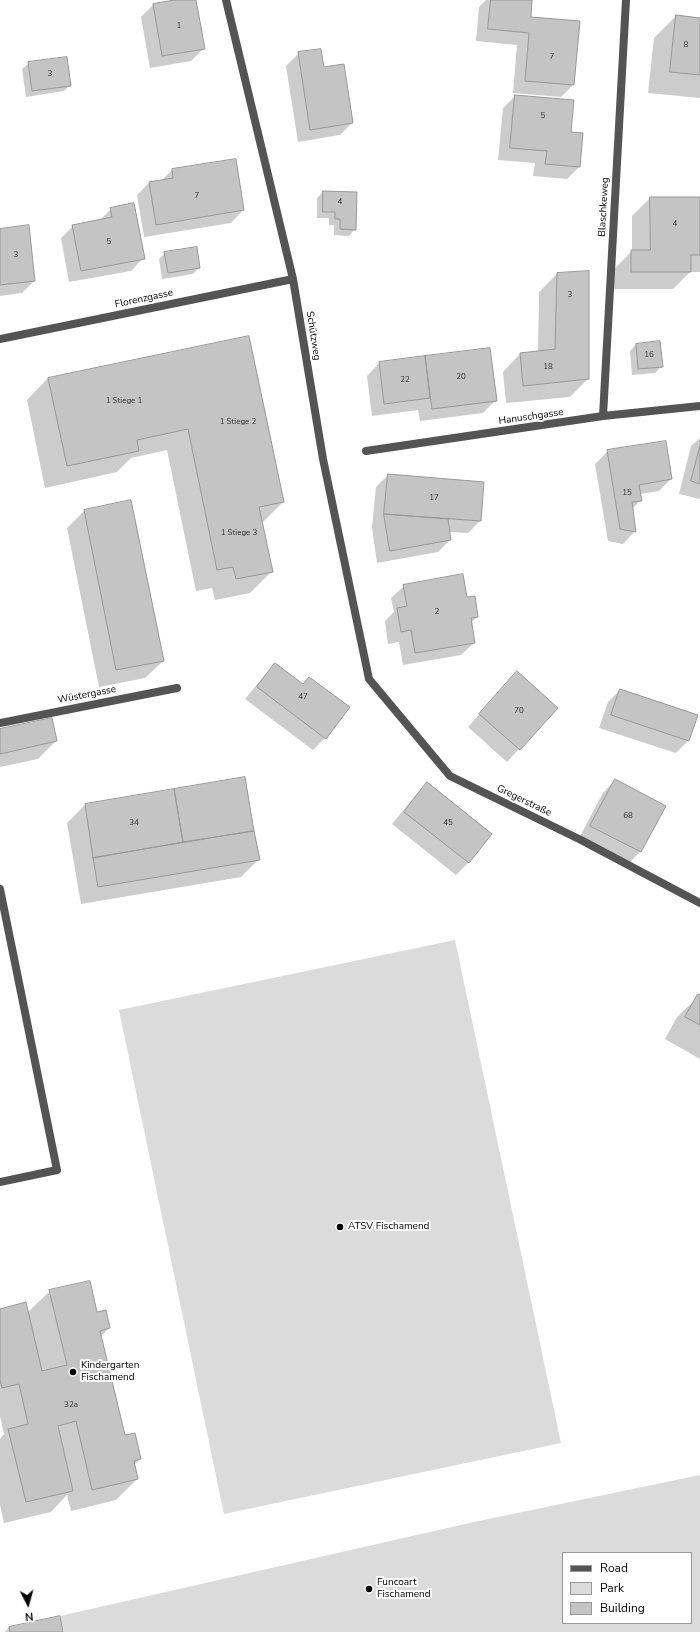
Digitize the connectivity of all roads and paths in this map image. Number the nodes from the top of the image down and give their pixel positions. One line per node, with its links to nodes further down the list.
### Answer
1 (226, 0): 3 (street, Schützweg)
2 (626, 0): 6 (street, Blaschkeweg)
3 (293, 279): 4 (street, Florenzgasse); 8 (street, Schützweg)
4 (0, 339)
5 (700, 406): 6 (street, Hanuschgasse)
6 (603, 416): 7 (street, Hanuschgasse)
7 (366, 451)
8 (369, 678): 12 (street, Gregerstraße)
9 (177, 688): 10 (street, Wüstergasse)
10 (0, 722)
11 (0, 889): 13 (street)
12 (700, 903)
13 (0, 1182)

